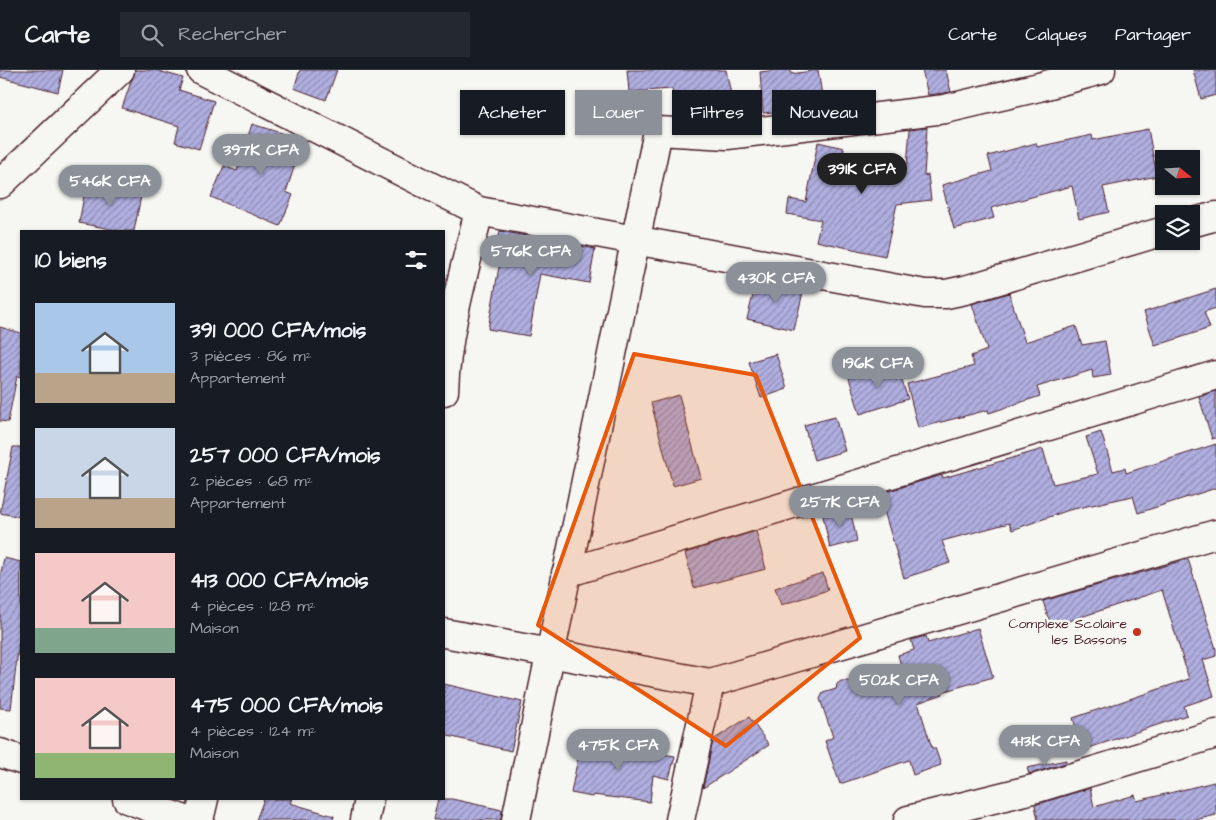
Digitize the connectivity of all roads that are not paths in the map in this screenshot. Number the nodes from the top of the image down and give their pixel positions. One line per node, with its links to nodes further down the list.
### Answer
1 (120, 70): 4 (street)
2 (201, 70): 5 (street)
3 (1101, 70): 9 (street)
4 (0, 184)
5 (479, 211): 9 (street); 10 (street)
6 (1216, 216): 7 (street)
7 (1200, 220)
8 (1155, 234): 9 (street)
9 (636, 240): 13 (street)
10 (445, 364)
11 (1216, 375): 13 (street)
12 (1216, 534): 16 (street)
13 (566, 573): 15 (street)
14 (445, 632): 15 (street)
15 (550, 652): 16 (street); 26 (street)
16 (710, 683): 27 (street)
17 (1216, 734): 28 (street)
18 (0, 753): 19 (street)
19 (20, 760)
20 (130, 800): 23 (street)
21 (204, 800): 24 (street)
22 (369, 800): 25 (street)
23 (185, 820)
24 (199, 820)
25 (365, 820)
26 (516, 820)
27 (680, 820)
28 (908, 820)

